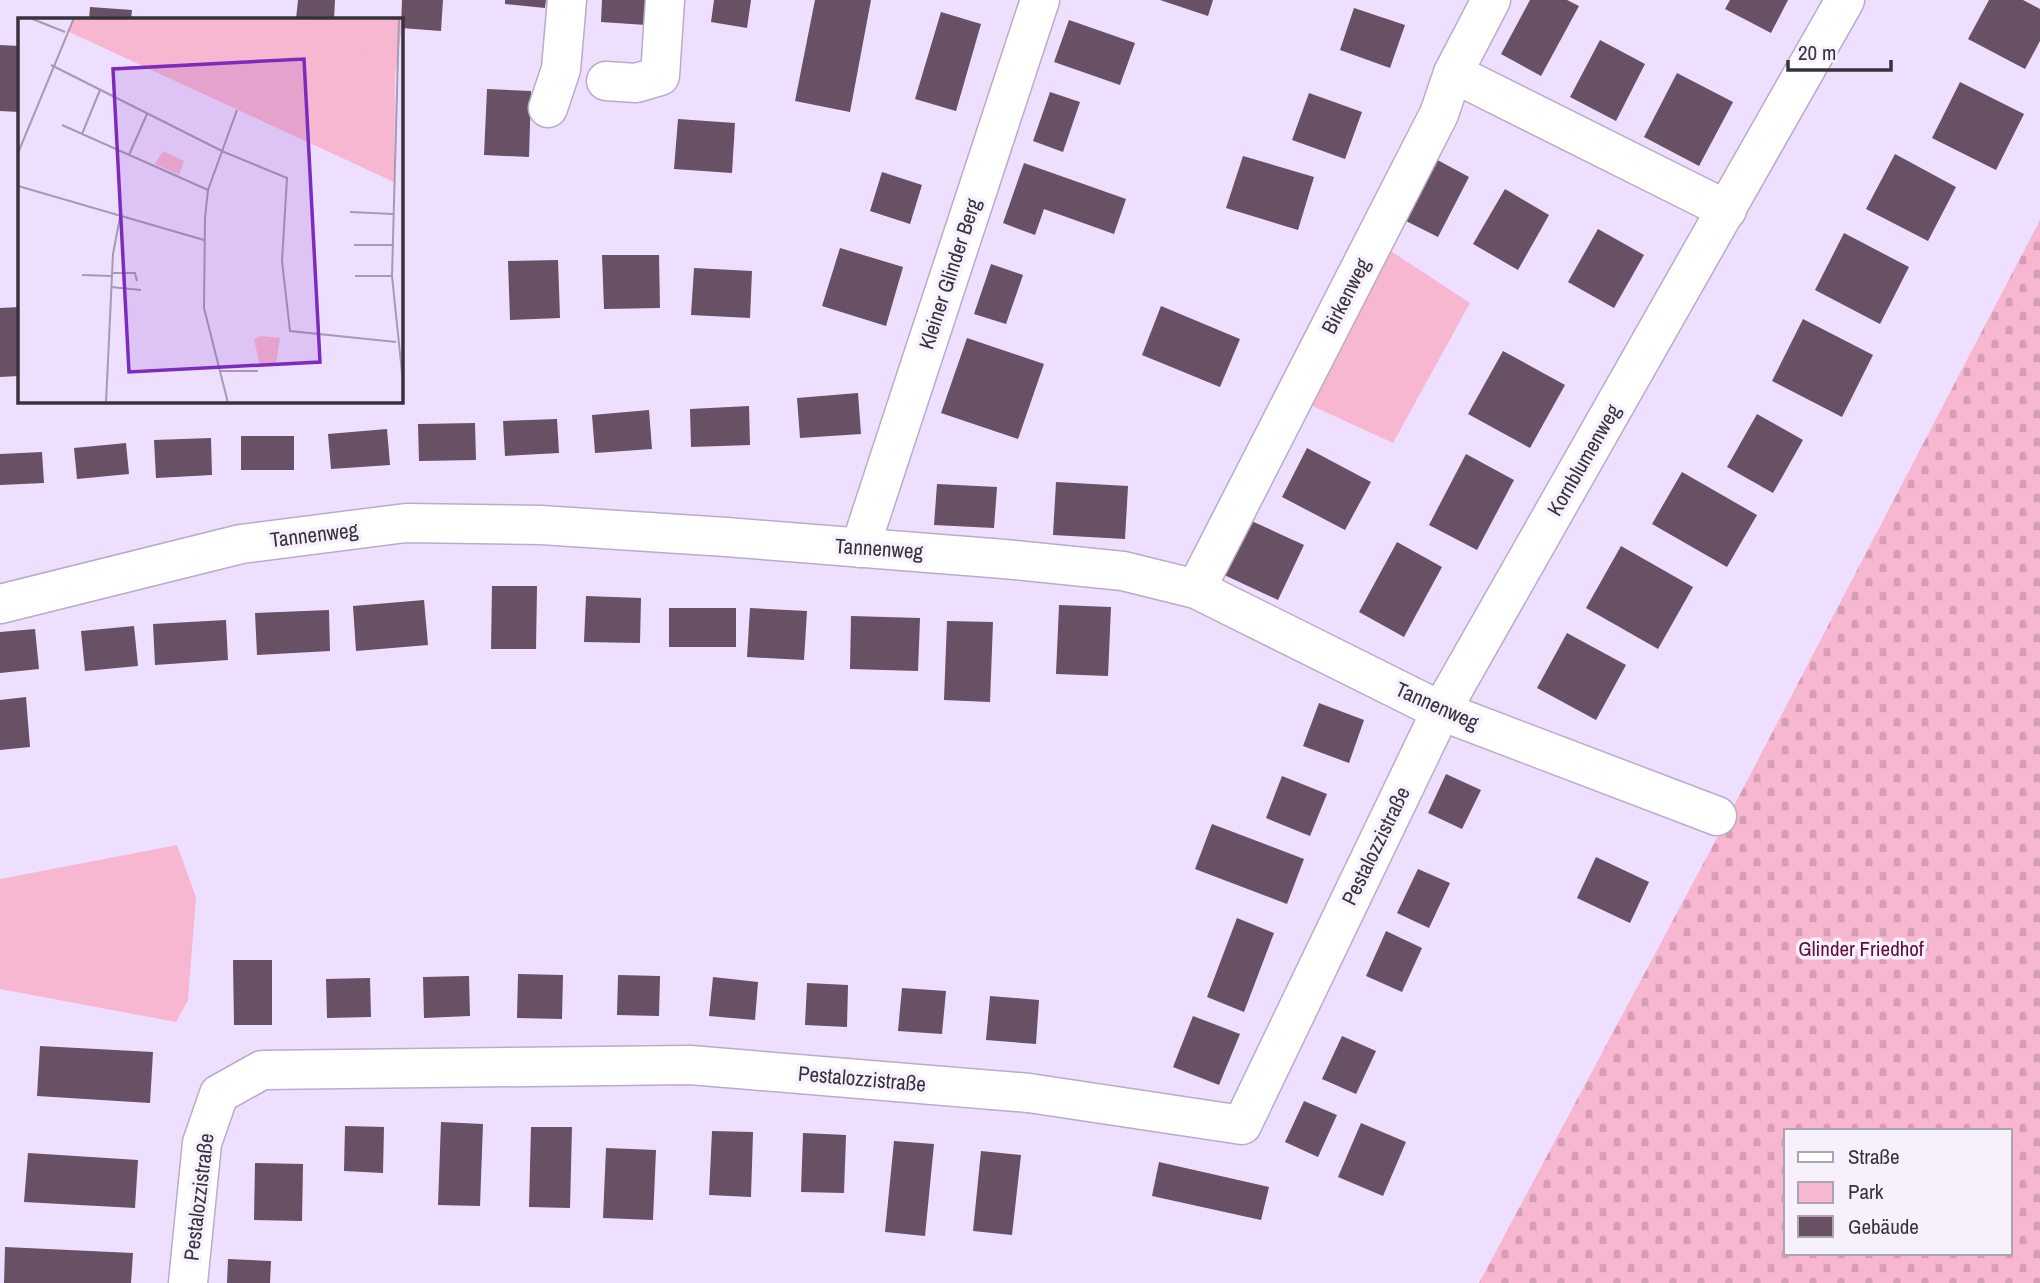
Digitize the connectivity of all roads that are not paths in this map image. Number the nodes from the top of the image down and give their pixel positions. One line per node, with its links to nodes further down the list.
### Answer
1 (567, 0): 8 (street)
2 (665, 0): 7 (street)
3 (1040, 0): 10 (street, Kleiner Glinder Berg)
4 (1491, 0): 6 (street, Birkenweg)
5 (1845, 0): 9 (street, Kornblumenweg)
6 (1453, 72): 9 (street); 11 (street, Birkenweg)
7 (606, 81)
8 (548, 108)
9 (1727, 210): 13 (street, Kornblumenweg)
10 (860, 548): 11 (street, Tannenweg); 12 (street, Tannenweg)
11 (1196, 589): 13 (street, Tannenweg)
12 (0, 604)
13 (1441, 711): 14 (street, Tannenweg); 15 (street, Pestalozzistraße)
14 (1717, 816)
15 (188, 1283)

